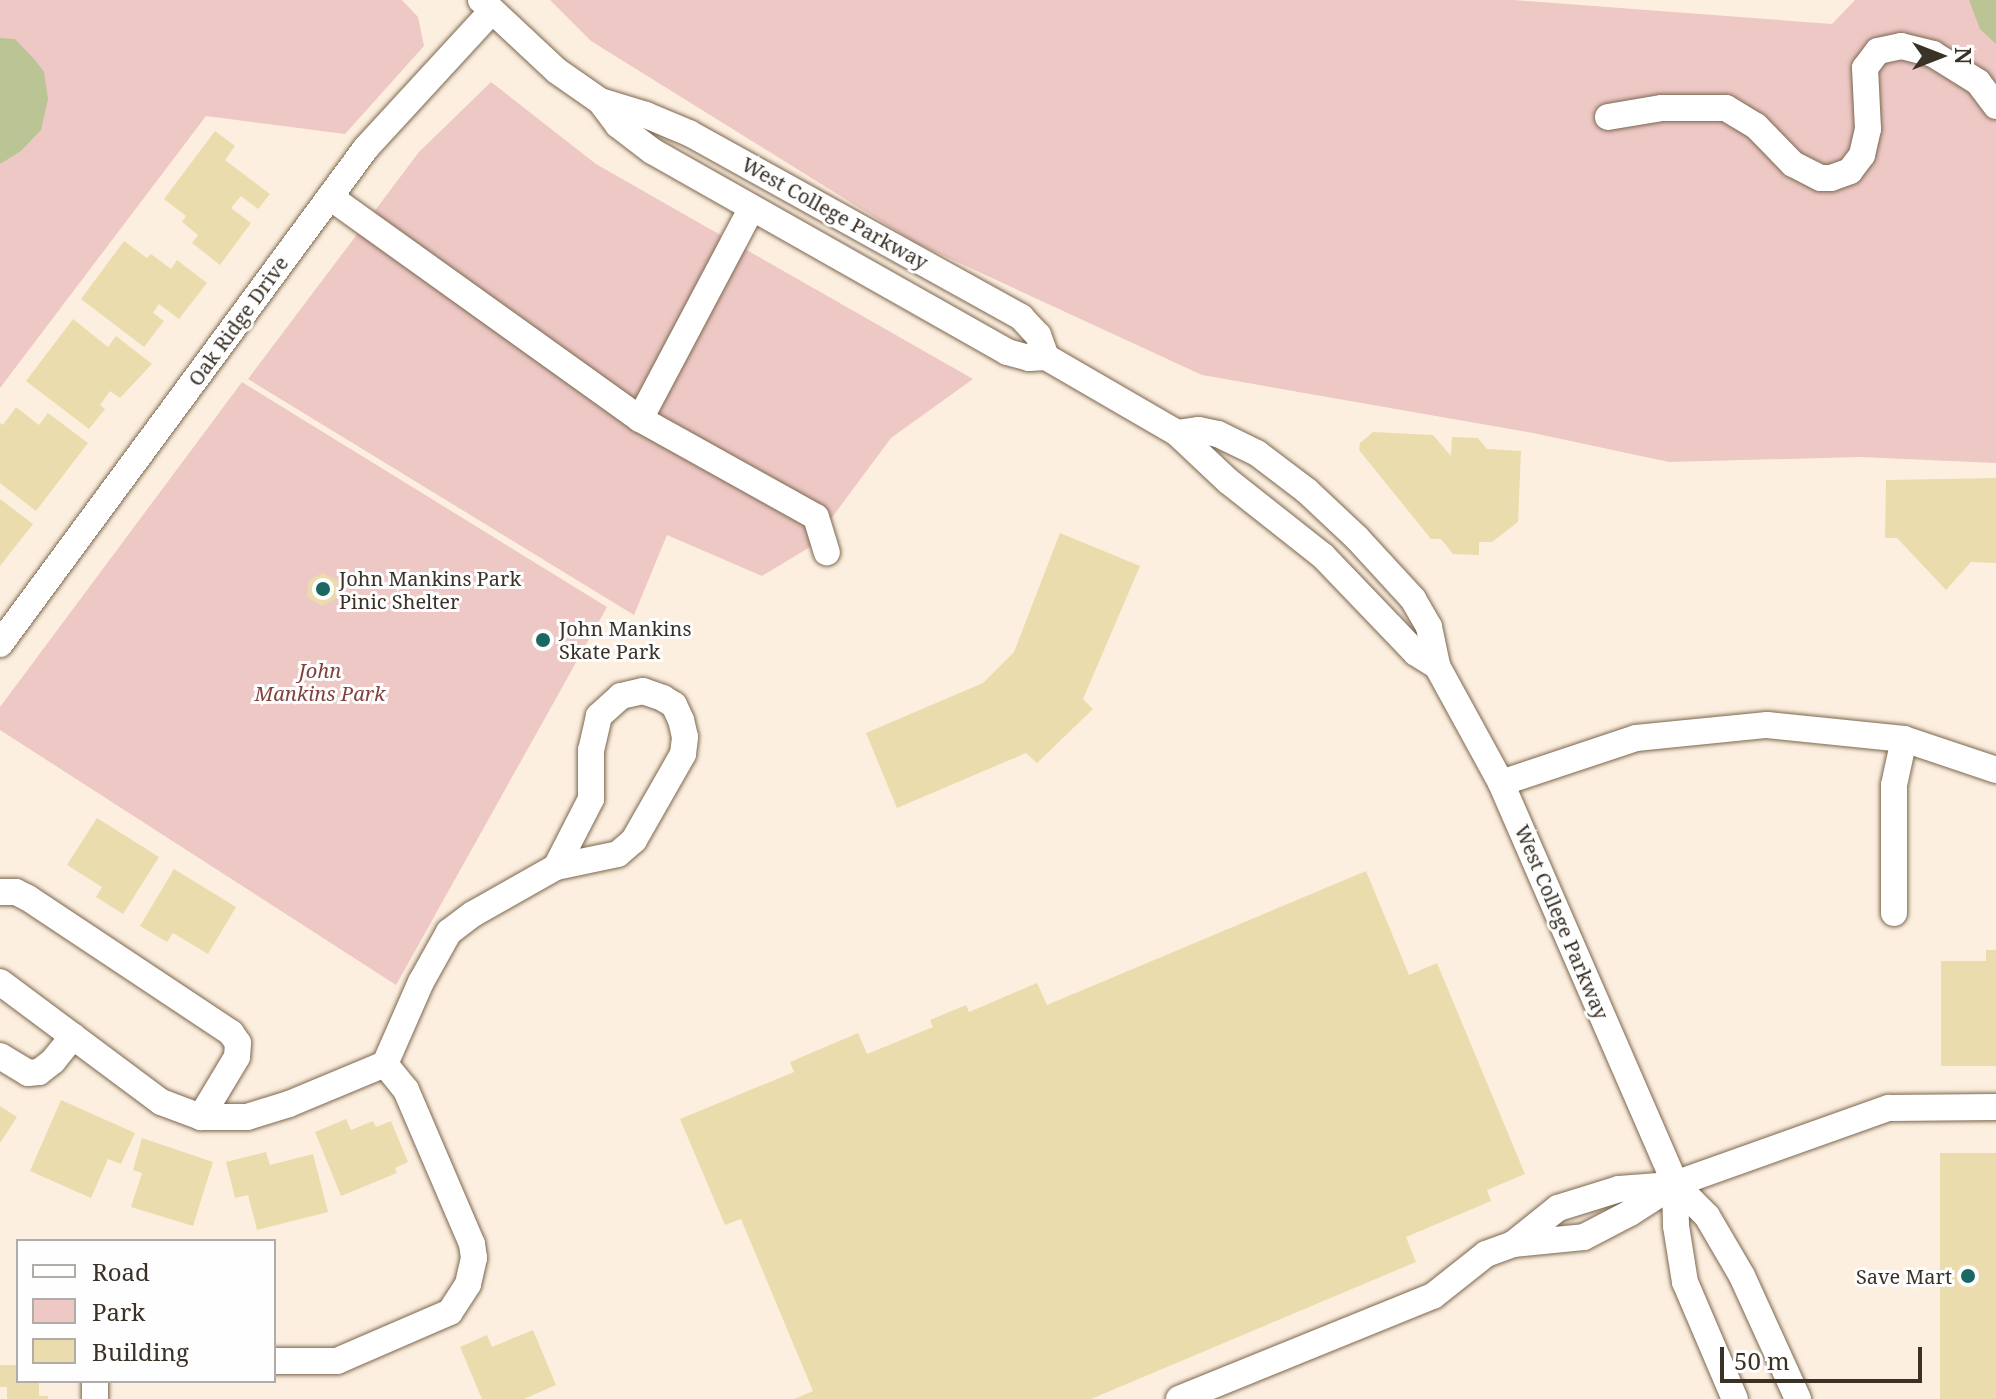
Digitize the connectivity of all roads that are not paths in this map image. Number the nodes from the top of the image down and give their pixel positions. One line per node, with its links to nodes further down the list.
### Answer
1 (486, 5): 2 (street, West College Parkway); 5 (street, Oak Ridge Drive)
2 (600, 101): 6 (street, West College Parkway); 7 (street, West College Parkway)
3 (1996, 106): 4 (street)
4 (1608, 117)
5 (330, 197): 8 (street); 11 (street, Oak Ridge Drive)
6 (751, 209): 7 (street, West College Parkway); 8 (street)
7 (1046, 357): 9 (street, West College Parkway)
8 (640, 419): 10 (street)
9 (1177, 433): 12 (street, West College Parkway); 12 (street, West College Parkway)
10 (827, 552)
11 (0, 644)
12 (1437, 666): 15 (street, West College Parkway)
13 (1904, 739): 14 (street); 15 (street); 18 (street)
14 (1996, 770)
15 (1501, 783): 25 (street, West College Parkway)
16 (556, 867): 16 (street); 22 (street)
17 (0, 892): 24 (street)
18 (1894, 913)
19 (0, 982): 20 (street)
20 (73, 1036): 21 (street); 24 (street)
21 (0, 1056)
22 (385, 1064): 24 (street); 26 (street)
23 (1996, 1107): 25 (street)
24 (201, 1117)
25 (1675, 1184): 27 (street); 28 (street, West College Parkway); 29 (street, West College Parkway)
26 (276, 1361)
27 (1179, 1399)
28 (1735, 1399)
29 (1798, 1399)

